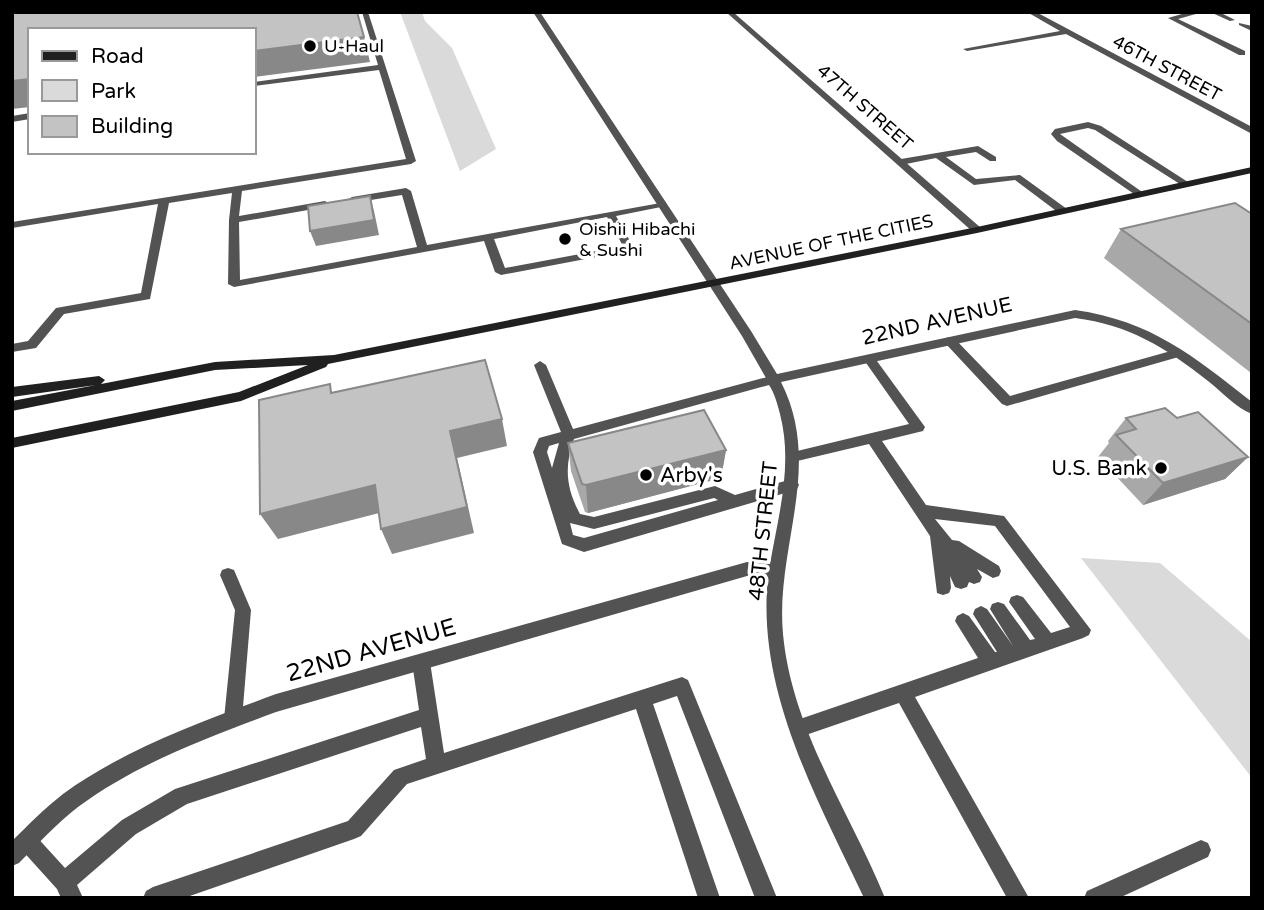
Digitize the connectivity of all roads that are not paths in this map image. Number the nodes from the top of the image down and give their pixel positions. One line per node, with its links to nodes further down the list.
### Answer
1 (365, 12): 13 (street)
2 (536, 12): 24 (street, 48TH STREET)
3 (729, 12): 18 (street, 47TH STREET)
4 (1030, 12): 10 (street, 46TH STREET)
5 (1200, 12): 12 (street)
6 (1213, 12): 7 (street)
7 (1232, 20)
8 (1241, 24): 9 (street)
9 (1251, 28)
10 (1066, 32): 11 (street); 15 (street, 46TH STREET)
11 (967, 49)
12 (1242, 52)
13 (382, 67): 14 (street); 21 (street)
14 (256, 84)
15 (1252, 131)
16 (937, 155): 17 (street); 18 (street); 25 (street)
17 (993, 159)
18 (901, 162): 29 (street, 47TH STREET)
19 (1252, 170): 20 (main road, AVENUE OF THE CITIES)
20 (1186, 184): 22 (main road, AVENUE OF THE CITIES); 22 (street)
21 (237, 190): 23 (street); 27 (street)
22 (1140, 194): 25 (main road, AVENUE OF THE CITIES)
23 (164, 201): 28 (street); 34 (street)
24 (662, 204): 26 (street); 32 (street, 48TH STREET)
25 (1063, 211): 29 (main road, AVENUE OF THE CITIES)
26 (610, 214): 30 (street); 30 (street)
27 (234, 219): 31 (street); 31 (street)
28 (12, 225)
29 (977, 230): 32 (main road, AVENUE OF THE CITIES)
30 (488, 237): 31 (street)
31 (423, 249)
32 (712, 284): 36 (main road, AVENUE OF THE CITIES); 40 (street, 48TH STREET)
33 (950, 341): 35 (street, 22ND AVENUE); 35 (street); 37 (street, 22ND AVENUE)
34 (12, 348)
35 (1178, 353): 43 (street)
36 (334, 359): 39 (main road, AVENUE OF THE CITIES); 46 (main road, AVENUE OF THE CITIES)
37 (870, 360): 40 (street, 22ND AVENUE); 45 (street)
38 (540, 365): 44 (street)
39 (215, 366): 41 (main road); 42 (main road, AVENUE OF THE CITIES)
40 (771, 380): 44 (street, 22ND AVENUE); 47 (street, 48TH STREET)
41 (12, 392)
42 (12, 406)
43 (1252, 409)
44 (569, 435): 49 (street); 49 (street, 22ND AVENUE)
45 (873, 439): 47 (street); 50 (street)
46 (12, 443)
47 (793, 457): 48 (street, 48TH STREET)
48 (792, 485): 49 (street); 52 (street, 48TH STREET)
49 (733, 501)
50 (922, 511): 51 (street); 61 (street)
51 (938, 536): 53 (street); 55 (street); 56 (street)
52 (778, 570): 63 (street, 22ND AVENUE); 69 (street, 48TH STREET)
53 (993, 571)
54 (228, 575): 68 (street)
55 (967, 579)
56 (943, 588)
57 (1017, 602): 61 (street)
58 (998, 609): 62 (street)
59 (981, 614): 62 (street)
60 (963, 621): 64 (street)
61 (1048, 643): 62 (street)
62 (1018, 653): 64 (street)
63 (421, 662): 67 (street); 68 (street, 22ND AVENUE)
64 (991, 662): 65 (street)
65 (903, 693): 69 (street); 78 (street)
66 (642, 699): 70 (street); 75 (street); 76 (street)
67 (428, 716): 70 (street); 73 (street)
68 (233, 719): 71 (street, 22ND AVENUE)
69 (800, 727): 77 (street, 48TH STREET)
70 (436, 765): 74 (street)
71 (20, 849): 73 (street)
72 (1201, 850): 79 (street)
73 (69, 890)
74 (153, 898)
75 (709, 898)
76 (766, 898)
77 (875, 898)
78 (1019, 898)
79 (1094, 898)

